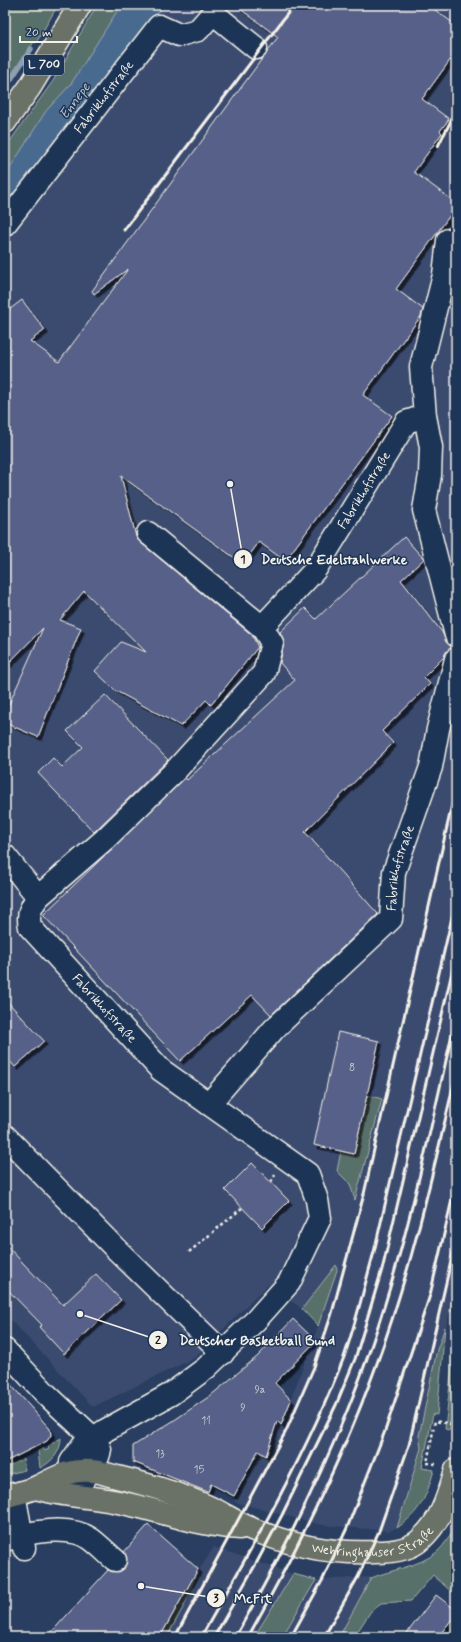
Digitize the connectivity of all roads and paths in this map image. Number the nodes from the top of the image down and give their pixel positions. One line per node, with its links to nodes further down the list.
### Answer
1 (80, 5): 3 (main road, L 700)
2 (256, 48): 4 (street, Fabrikhofstraße)
3 (5, 122)
4 (5, 224)
5 (448, 240): 6 (street)
6 (425, 416): 8 (street, Fabrikhofstraße); 9 (street)
7 (148, 533): 8 (street, Fabrikhofstraße)
8 (262, 627): 12 (street, Fabrikhofstraße)
9 (456, 635)
10 (456, 659): 13 (street, Fabrikhofstraße)
11 (5, 856): 12 (street)
12 (38, 897): 13 (street, Fabrikhofstraße)
13 (209, 1104): 18 (street, Fabrikhofstraße)
14 (5, 1136): 18 (street)
15 (242, 1208): 16 (path)
16 (189, 1252)
17 (5, 1350): 20 (street)
18 (223, 1353): 20 (street)
19 (456, 1425): 21 (path)
20 (93, 1438): 22 (street)
21 (447, 1467): 26 (main road, Wehringhauser Straße)
22 (80, 1471): 23 (main road, Wehringhauser Straße); 25 (street); 26 (main road, Wehringhauser Straße)
23 (36, 1488): 24 (main road, Wehringhauser Straße); 25 (main road, Wehringhauser Straße)
24 (10, 1495): 27 (street)
25 (70, 1496): 26 (main road, Wehringhauser Straße)
26 (251, 1529)
27 (17, 1541): 28 (street)
28 (115, 1560)

